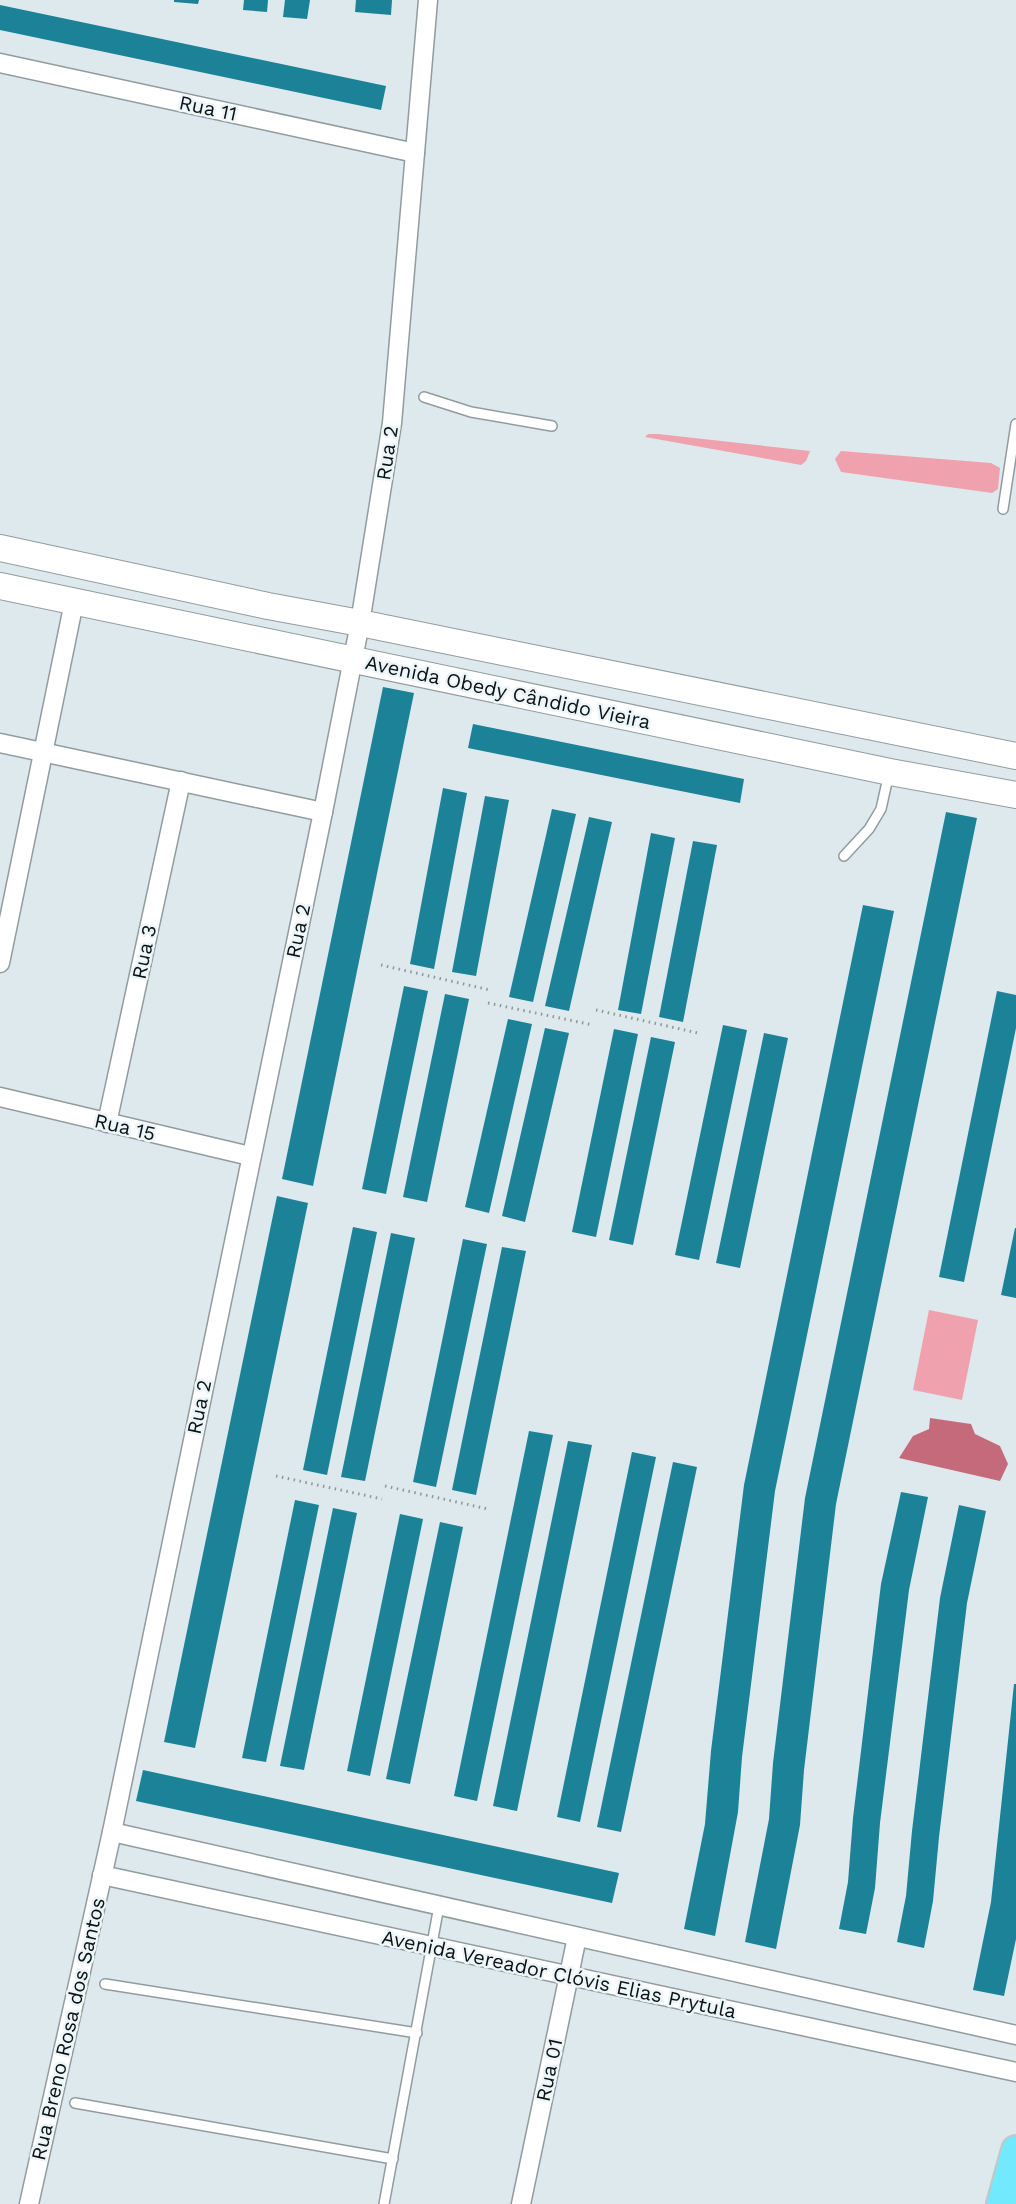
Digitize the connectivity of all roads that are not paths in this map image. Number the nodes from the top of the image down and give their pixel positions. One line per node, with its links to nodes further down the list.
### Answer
1 (428, 0): 3 (street, Rua 2)
2 (0, 63): 3 (street, Rua 11)
3 (415, 153): 11 (street, Rua 2)
4 (424, 396): 6 (lane)
5 (1016, 424): 7 (lane)
6 (552, 426)
7 (1003, 508)
8 (0, 548): 11 (main road, Avenida Obedy Cândido Vieira)
9 (0, 586): 10 (main road, Avenida Obedy Cândido Vieira)
10 (74, 602): 12 (main road, Avenida Obedy Cândido Vieira); 15 (street)
11 (360, 623): 12 (street, Rua 2); 13 (main road, Avenida Obedy Cândido Vieira)
12 (353, 660): 17 (main road, Avenida Obedy Cândido Vieira); 21 (street, Rua 2)
13 (859, 725): 16 (main road, Avenida Obedy Cândido Vieira); 17 (main road)
14 (0, 743): 15 (street)
15 (43, 752): 19 (street); 23 (street)
16 (1016, 756)
17 (851, 764): 18 (main road, Avenida Obedy Cândido Vieira)
18 (890, 772): 20 (main road, Avenida Obedy Cândido Vieira); 22 (lane)
19 (182, 782): 21 (street); 25 (street, Rua 3)
20 (1016, 795)
21 (323, 812): 26 (street, Rua 2)
22 (844, 856)
23 (0, 963)
24 (0, 1097): 25 (street, Rua 15)
25 (107, 1123): 26 (street, Rua 15)
26 (250, 1156): 27 (street, Rua 2)
27 (112, 1832): 28 (street, Rua 2); 30 (street, Avenida Vereador Clóvis Elias Prytula)
28 (107, 1853): 29 (street, Rua Breno Rosa dos Santos)
29 (102, 1875): 32 (street, Avenida Vereador Clóvis Elias Prytula); 41 (street, Rua Breno Rosa dos Santos)
30 (439, 1906): 31 (street, Avenida Vereador Clóvis Elias Prytula); 32 (lane)
31 (577, 1937): 33 (street, Rua 01); 36 (street, Avenida Vereador Clóvis Elias Prytula)
32 (433, 1947): 33 (street, Avenida Vereador Clóvis Elias Prytula); 35 (lane)
33 (569, 1976): 37 (street, Avenida Vereador Clóvis Elias Prytula); 43 (street, Rua 01)
34 (105, 1984): 35 (lane)
35 (417, 2033): 40 (lane)
36 (1016, 2035)
37 (1016, 2072)
38 (75, 2103): 40 (lane)
39 (1016, 2150): 44 (main road)
40 (393, 2159): 42 (lane)
41 (29, 2204)
42 (384, 2204)
43 (521, 2204)
44 (1001, 2204)

